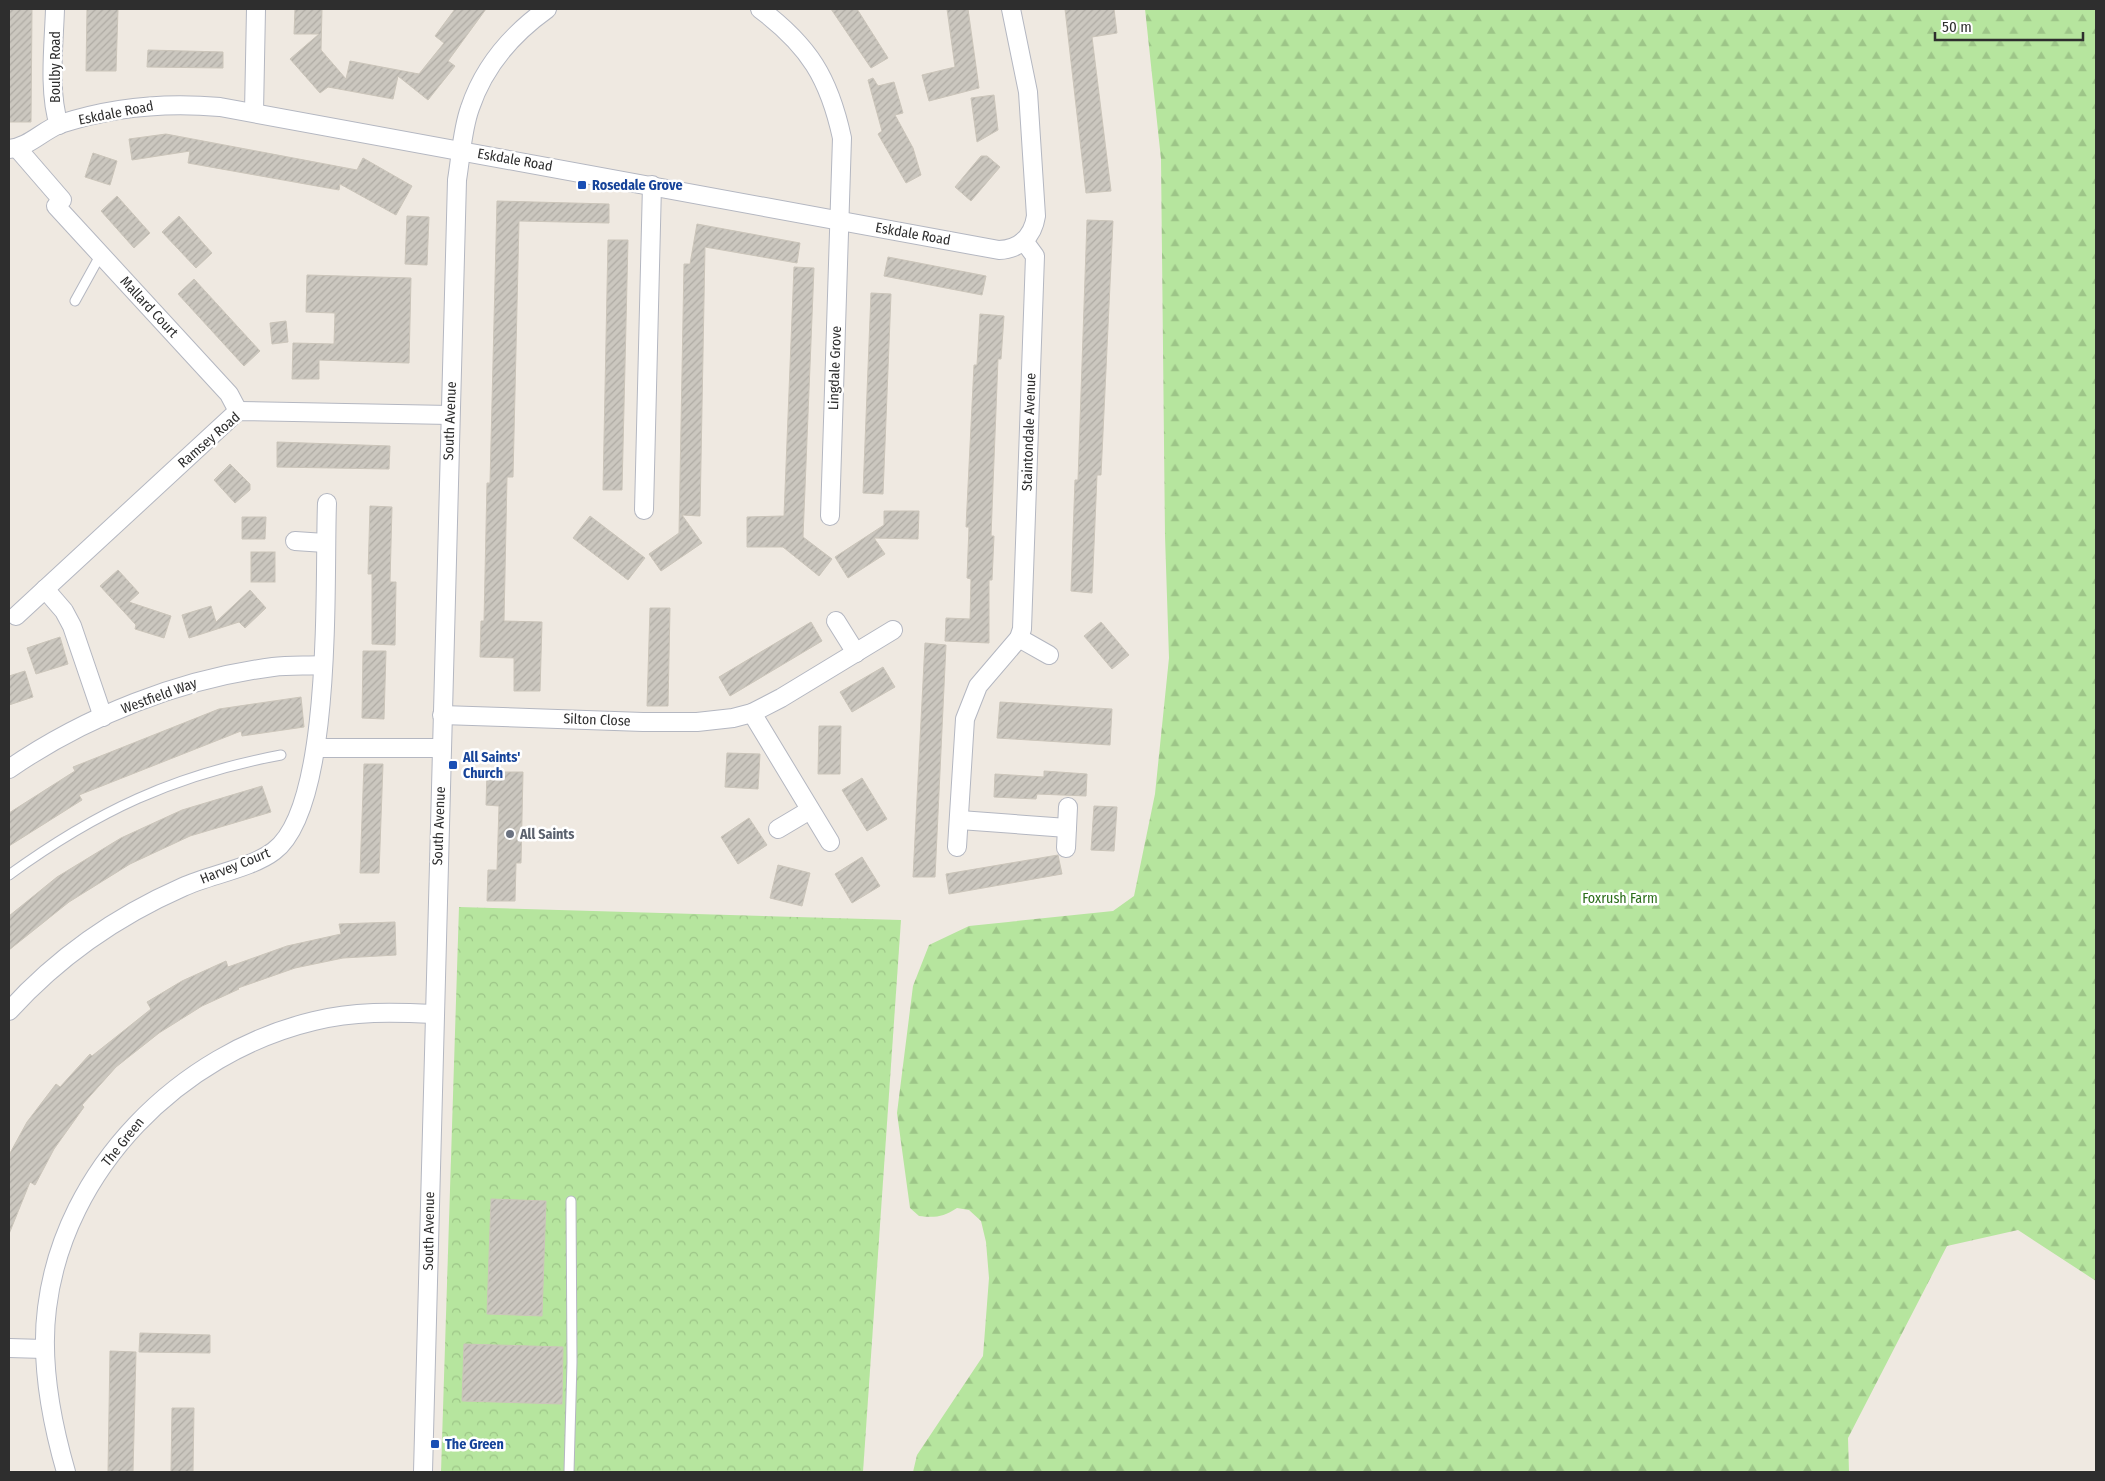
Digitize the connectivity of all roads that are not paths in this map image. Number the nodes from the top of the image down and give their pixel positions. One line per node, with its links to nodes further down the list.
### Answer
1 (55, 9): 7 (street, Boulby Road)
2 (256, 9): 6 (street)
3 (546, 9): 9 (street, South Avenue)
4 (760, 9): 11 (street, Lingdale Grove)
5 (1012, 9): 12 (street)
6 (254, 112): 7 (street, Eskdale Road); 9 (street, Eskdale Road)
7 (59, 125): 8 (street, Eskdale Road)
8 (13, 148): 13 (street, Mallard Court)
9 (462, 150): 10 (street, Eskdale Road); 16 (street, South Avenue)
10 (652, 186): 11 (street, Eskdale Road); 18 (street)
11 (840, 220): 12 (street, Eskdale Road); 19 (street, Lingdale Grove)
12 (1024, 241): 26 (street, Staintondale Avenue)
13 (101, 254): 14 (lane); 15 (street, Mallard Court)
14 (75, 301)
15 (238, 411): 16 (street, Ramsey Road); 22 (street, Ramsey Road)
16 (450, 415): 31 (street, South Avenue)
17 (327, 503): 21 (street, Harvey Court)
18 (644, 510)
19 (830, 516)
20 (295, 541): 21 (street)
21 (325, 543): 29 (street, Harvey Court)
22 (45, 589): 23 (street, Ramsey Road); 32 (street)
23 (16, 616)
24 (836, 621): 27 (street)
25 (893, 630): 27 (street, Silton Close)
26 (1019, 638): 28 (street); 39 (street)
27 (856, 652): 30 (street, Silton Close)
28 (1049, 656)
29 (323, 665): 32 (street, Westfield Way); 33 (street, Harvey Court)
30 (752, 714): 31 (street, Silton Close); 38 (street)
31 (442, 715): 34 (street, South Avenue)
32 (103, 717): 36 (street, Westfield Way)
33 (316, 748): 34 (street); 46 (street, Harvey Court)
34 (441, 748): 47 (street, South Avenue)
35 (281, 755): 45 (lane)
36 (9, 769)
37 (1068, 807): 40 (street)
38 (810, 810): 41 (street); 42 (street)
39 (960, 820): 40 (street); 43 (street)
40 (1067, 828): 44 (street)
41 (778, 829)
42 (830, 842)
43 (958, 847)
44 (1066, 848)
45 (9, 875)
46 (9, 1010)
47 (434, 1014): 50 (street, The Green); 52 (street, South Avenue)
48 (570, 1200): 53 (lane)
49 (9, 1348): 50 (street)
50 (44, 1349): 51 (street, The Green)
51 (66, 1472)
52 (423, 1472)
53 (569, 1472)

